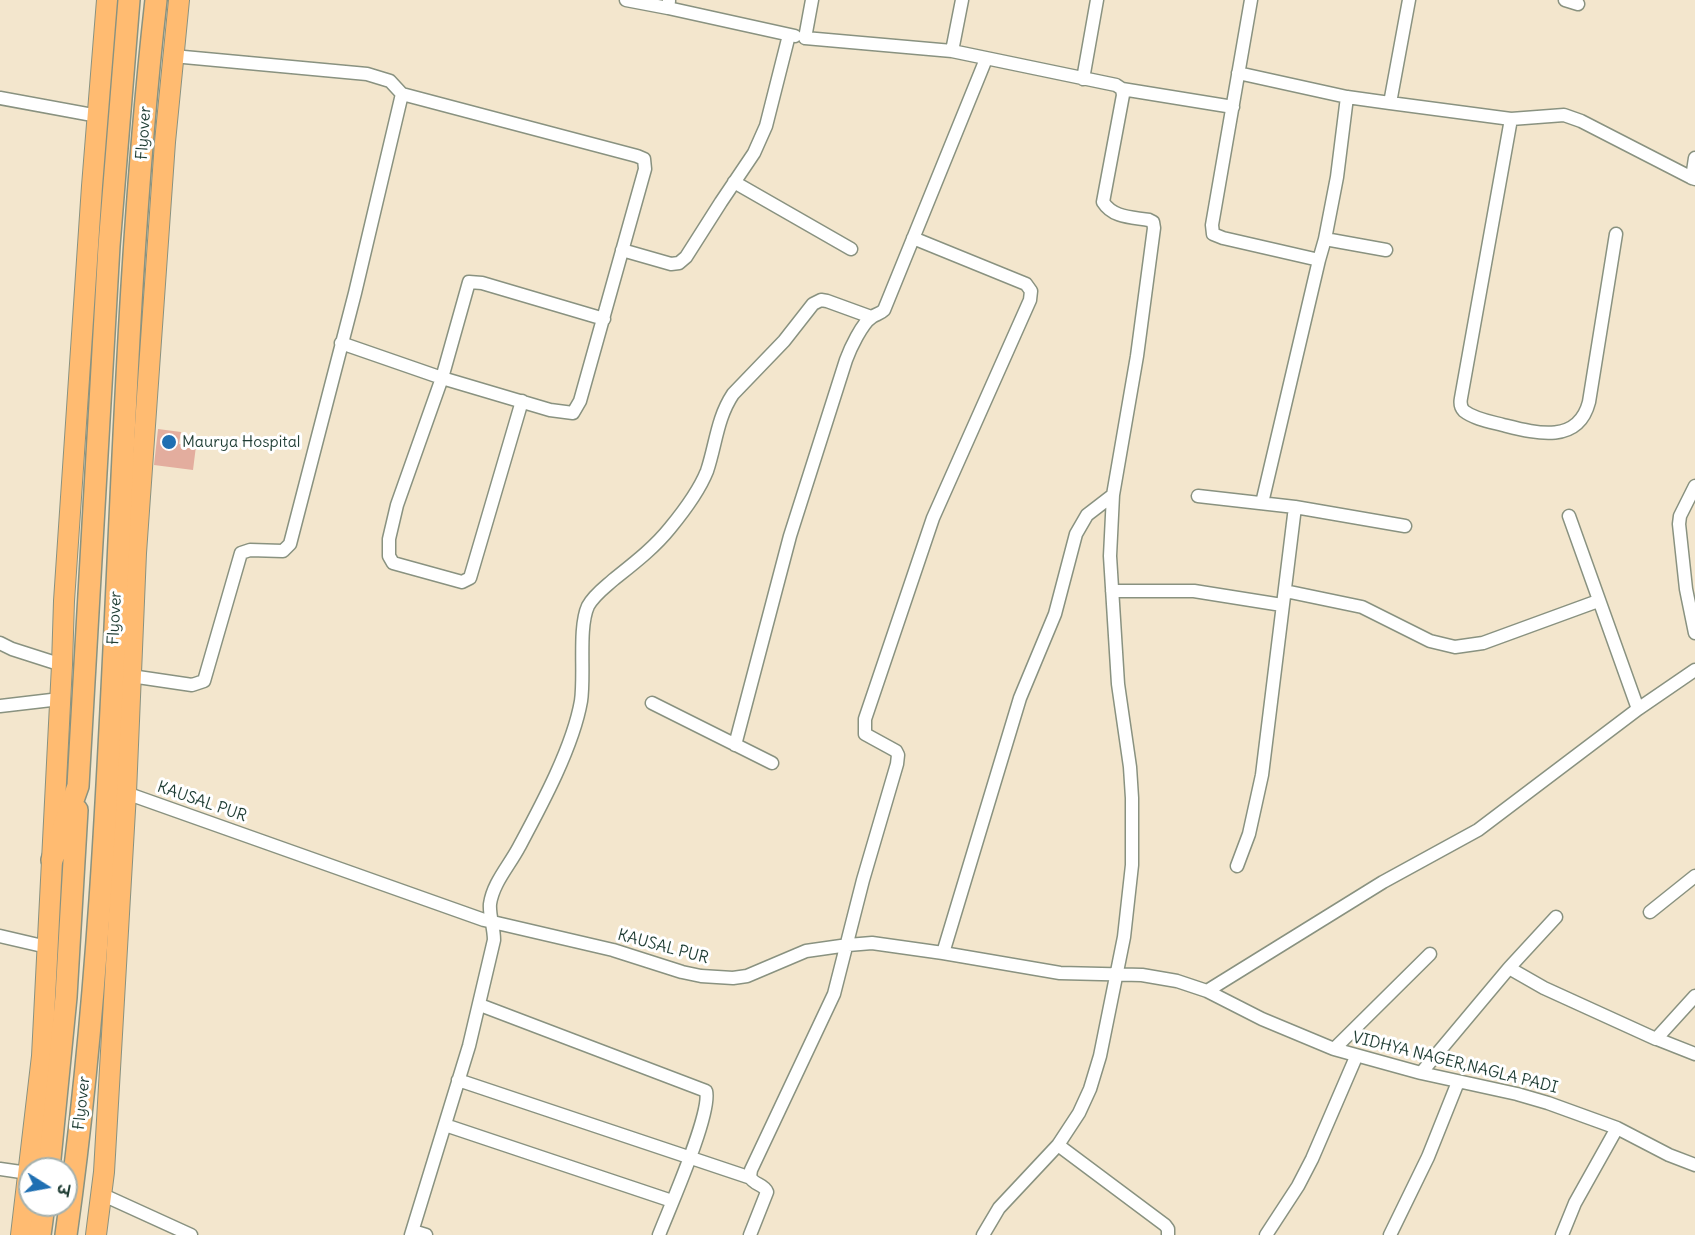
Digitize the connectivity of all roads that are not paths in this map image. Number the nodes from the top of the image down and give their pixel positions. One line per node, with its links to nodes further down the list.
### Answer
1 (107, 0): 27 (main road)
2 (129, 0): 66 (highway, Flyover)
3 (156, 0): 108 (highway, Flyover)
4 (179, 0): 17 (main road)
5 (626, 0): 12 (street)
6 (812, 0): 15 (street)
7 (962, 0): 16 (street)
8 (1097, 0): 20 (street)
9 (1251, 0): 19 (street)
10 (1409, 0): 25 (street)
11 (1564, 0): 13 (street)
12 (669, 4): 14 (street)
13 (1578, 4)
14 (789, 35): 15 (street); 31 (street)
15 (805, 38): 16 (street)
16 (952, 51): 18 (street)
17 (173, 56): 22 (street); 59 (main road)
18 (986, 59): 20 (street); 33 (street)
19 (1239, 74): 23 (street); 26 (street)
20 (1083, 79): 21 (street)
21 (1122, 89): 26 (street); 45 (street)
22 (402, 94): 36 (street); 41 (street)
23 (1347, 97): 25 (street); 34 (street)
24 (0, 98): 27 (street)
25 (1390, 103): 28 (street)
26 (1233, 107): 38 (street)
27 (98, 116): 57 (main road)
28 (1511, 119): 30 (street); 32 (street)
29 (1695, 158): 30 (street)
30 (1694, 179)
31 (735, 182): 35 (street); 36 (street)
32 (1616, 234)
33 (913, 238): 39 (street); 75 (street)
34 (1325, 239): 37 (street); 38 (street)
35 (851, 249)
36 (622, 250): 40 (street)
37 (1386, 250)
38 (1319, 260): 47 (street)
39 (871, 317): 64 (street); 73 (street)
40 (603, 319): 42 (street); 43 (street)
41 (341, 342): 42 (street); 59 (street)
42 (442, 378): 43 (street); 43 (street)
43 (522, 401)
44 (1695, 486): 55 (street)
45 (1113, 495): 51 (street); 77 (street)
46 (1198, 496): 47 (street)
47 (1262, 503): 48 (street)
48 (1295, 507): 50 (street); 52 (street)
49 (1569, 516): 53 (street)
50 (1405, 526)
51 (1113, 591): 54 (street); 80 (street)
52 (1285, 591): 53 (street); 54 (street)
53 (1599, 601): 63 (street)
54 (1282, 606): 69 (street)
55 (1695, 633)
56 (0, 643): 57 (street)
57 (62, 665): 60 (main road)
58 (1695, 670): 63 (street)
59 (130, 676): 67 (main road)
60 (60, 699): 62 (street); 68 (main road)
61 (652, 703): 64 (street)
62 (0, 706)
63 (1638, 709): 81 (street)
64 (735, 745): 65 (street)
65 (772, 763)
66 (78, 786): 68 (highway); 95 (highway, Flyover)
67 (126, 793): 73 (street, KAUSAL PUR); 101 (main road)
68 (52, 860): 76 (main road)
69 (1238, 866)
70 (1695, 876): 71 (street)
71 (1650, 912)
72 (1556, 917): 79 (street)
73 (493, 922): 75 (street, KAUSAL PUR); 83 (street)
74 (0, 936): 76 (street)
75 (848, 945): 77 (street, KAUSAL PUR); 100 (street)
76 (48, 947): 94 (main road)
77 (943, 953): 80 (street, KAUSAL PUR)
78 (1430, 954): 85 (street)
79 (1509, 968): 84 (street); 88 (street)
80 (1118, 974): 81 (street, KAUSAL PUR); 93 (street)
81 (1207, 992): 85 (street, VIDHYA NAGER,NAGLA PADI)
82 (1695, 996): 84 (street)
83 (480, 1005): 89 (street); 96 (street)
84 (1657, 1039): 86 (street)
85 (1334, 1049): 87 (street, VIDHYA NAGER,NAGLA PADI)
86 (1695, 1054)
87 (1356, 1057): 88 (street, VIDHYA NAGER,NAGLA PADI); 116 (street)
88 (1421, 1073): 90 (street, VIDHYA NAGER,NAGLA PADI)
89 (458, 1080): 91 (street); 96 (street)
90 (1458, 1082): 92 (street, VIDHYA NAGER,NAGLA PADI); 117 (street)
91 (445, 1125): 102 (street); 105 (street)
92 (1617, 1128): 97 (street, VIDHYA NAGER,NAGLA PADI); 118 (street)
93 (1058, 1144): 114 (street); 115 (street)
94 (38, 1157)
95 (40, 1157)
96 (690, 1158): 100 (street); 102 (street)
97 (1695, 1165)
98 (0, 1169): 99 (street)
99 (18, 1170)
100 (751, 1178): 113 (street)
101 (101, 1194): 109 (main road); 110 (street)
102 (672, 1202): 112 (street)
103 (26, 1217): 106 (main road)
104 (42, 1217): 107 (highway)
105 (412, 1233): 111 (street)
106 (21, 1235)
107 (40, 1235)
108 (66, 1235)
109 (96, 1235)
110 (191, 1235)
111 (426, 1235)
112 (659, 1235)
113 (750, 1235)
114 (983, 1235)
115 (1168, 1235)
116 (1266, 1235)
117 (1390, 1235)
118 (1562, 1235)

